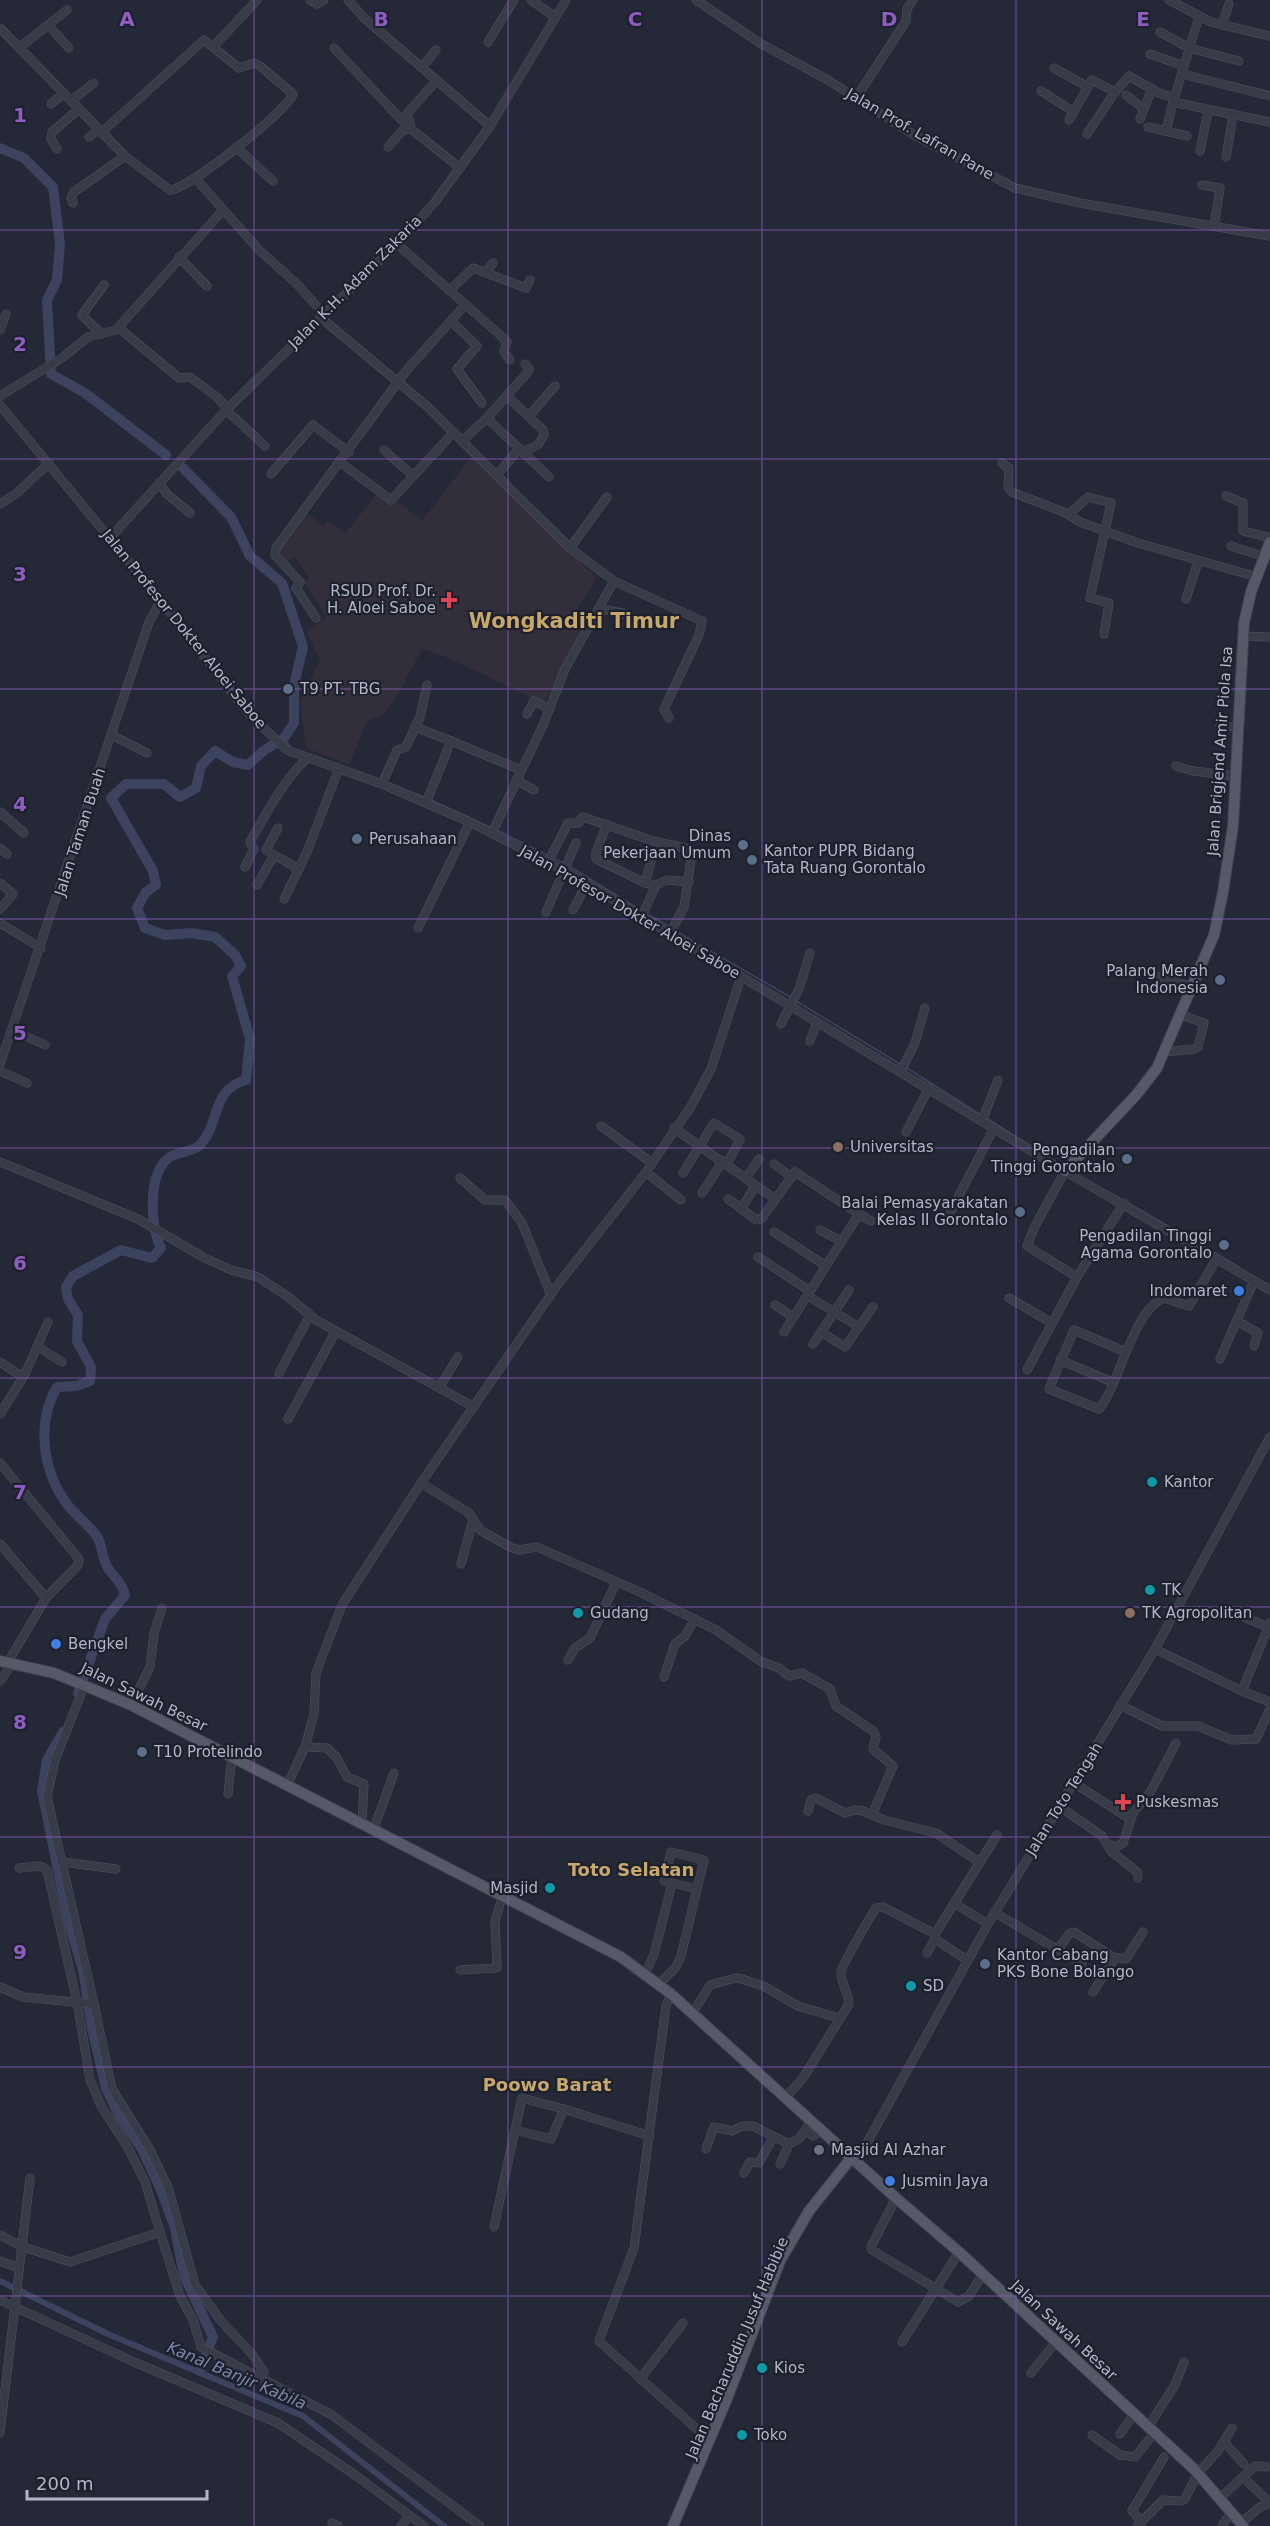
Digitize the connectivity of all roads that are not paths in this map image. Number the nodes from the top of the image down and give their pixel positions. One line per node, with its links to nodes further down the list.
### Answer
1 (257, 0): 21 (street)
2 (310, 0): 3 (street)
3 (324, 0)
4 (348, 0): 29 (street)
5 (514, 0): 20 (street)
6 (531, 0): 13 (street)
7 (566, 0): 13 (street, Jalan K.H. Adam Zakaria)
8 (696, 0): 41 (street, Jalan Prof. Lafran Pane)
9 (913, 0): 41 (street)
10 (1169, 0): 14 (street)
11 (1229, 4): 15 (street)
12 (67, 10): 16 (street)
13 (555, 17): 51 (street, Jalan K.H. Adam Zakaria)
14 (1199, 17): 15 (street); 25 (street)
15 (1222, 25): 19 (street)
16 (49, 26): 22 (street); 23 (street)
17 (0, 28): 22 (street)
18 (1160, 32): 25 (street)
19 (1270, 36)
20 (488, 42)
21 (214, 46): 54 (street); 59 (street)
22 (19, 48): 38 (street)
23 (69, 48)
24 (334, 48): 53 (street)
25 (1189, 48): 28 (street); 31 (street)
26 (436, 50): 29 (street)
27 (1150, 54): 31 (street)
28 (1239, 61)
29 (422, 67): 32 (street)
30 (1054, 68): 34 (street)
31 (1183, 70): 40 (street); 42 (street)
32 (436, 81): 51 (street); 53 (street)
33 (94, 83): 43 (street)
34 (1088, 87): 36 (street); 37 (street)
35 (1152, 89): 37 (street); 42 (street); 46 (street)
36 (1041, 91)
37 (1115, 92): 56 (street)
38 (64, 93): 43 (street); 44 (street)
39 (1126, 95): 46 (street)
40 (1270, 96)
41 (856, 98): 71 (street, Jalan Prof. Lafran Pane)
42 (1174, 100): 47 (street); 55 (street)
43 (71, 101): 45 (street)
44 (51, 104)
45 (79, 109): 54 (street); 61 (street)
46 (1144, 110): 49 (street)
47 (1208, 111): 48 (street); 62 (street)
48 (1233, 115): 50 (street); 64 (street)
49 (1140, 119)
50 (1270, 122)
51 (490, 126): 65 (street, Jalan K.H. Adam Zakaria)
52 (1148, 127): 55 (street)
53 (409, 128): 60 (street); 65 (street)
54 (99, 131): 58 (street); 63 (street)
55 (1166, 131): 57 (street)
56 (1087, 134)
57 (1187, 136)
58 (89, 137)
59 (236, 147): 66 (street); 67 (street)
60 (388, 147)
61 (57, 149)
62 (1200, 151)
63 (125, 156): 66 (street); 69 (street)
64 (1226, 157)
65 (460, 168): 73 (street, Jalan K.H. Adam Zakaria)
66 (196, 179): 70 (street)
67 (273, 181)
68 (1202, 185): 71 (street)
69 (73, 203)
70 (223, 210): 74 (street); 83 (street)
71 (1214, 226): 72 (street, Jalan Prof. Lafran Pane)
72 (1270, 236)
73 (396, 244): 80 (street); 83 (street, Jalan K.H. Adam Zakaria)
74 (179, 257): 79 (street); 85 (street)
75 (493, 263): 76 (street)
76 (486, 272): 77 (street); 80 (street)
77 (530, 280)
78 (104, 285): 87 (street)
79 (207, 286)
80 (448, 291): 81 (street)
81 (465, 305): 84 (street); 88 (street)
82 (6, 314): 86 (street)
83 (322, 315): 90 (street); 96 (street, Jalan K.H. Adam Zakaria)
84 (452, 322): 90 (street); 94 (street)
85 (118, 328): 87 (street); 96 (street)
86 (0, 330)
87 (101, 334): 92 (street)
88 (510, 360)
89 (525, 364): 93 (street)
90 (399, 382): 99 (street); 104 (street)
91 (555, 386): 97 (street)
92 (0, 396)
93 (507, 396): 97 (street); 98 (street)
94 (482, 402)
95 (0, 405): 105 (street, Jalan Profesor Dokter Aloei Saboe)
96 (227, 409): 101 (street); 112 (street, Jalan K.H. Adam Zakaria)
97 (529, 416): 103 (street)
98 (488, 418): 100 (street); 103 (street)
99 (454, 432): 100 (street); 110 (street)
100 (462, 441): 109 (street)
101 (265, 446)
102 (384, 450): 110 (street)
103 (520, 451): 109 (street); 111 (street)
104 (349, 452): 106 (street); 108 (street)
105 (49, 463): 115 (street); 119 (street, Jalan Profesor Dokter Aloei Saboe)
106 (340, 463): 110 (street); 130 (street)
107 (1002, 463): 117 (street)
108 (271, 474)
109 (497, 475): 122 (street)
110 (413, 476)
111 (549, 477)
112 (159, 483): 116 (street); 119 (street, Jalan K.H. Adam Zakaria)
113 (1226, 496): 120 (street)
114 (607, 497): 122 (street)
115 (0, 504)
116 (190, 513)
117 (1069, 514): 118 (street); 118 (street)
118 (1105, 531): 124 (street); 132 (street)
119 (110, 538): 128 (street, Jalan Profesor Dokter Aloei Saboe)
120 (1270, 540): 123 (main road, Jalan Brigjend Amir Piola Isa)
121 (1231, 546): 123 (street)
122 (570, 548): 126 (street)
123 (1265, 556): 125 (main road, Jalan Brigjend Amir Piola Isa)
124 (1198, 562): 125 (street); 127 (street)
125 (1257, 577): 133 (main road, Jalan Brigjend Amir Piola Isa)
126 (614, 581): 129 (street); 138 (street)
127 (1186, 599)
128 (161, 601): 142 (street, Jalan Taman Buah); 145 (street, Jalan Profesor Dokter Aloei Saboe)
129 (599, 609): 131 (street); 136 (street)
130 (316, 618)
131 (642, 624)
132 (1104, 633)
133 (1242, 636): 134 (street); 140 (main road, Jalan Brigjend Amir Piola Isa)
134 (1270, 637)
135 (427, 685): 141 (street)
136 (550, 709): 137 (street); 148 (street)
137 (527, 714)
138 (669, 718)
139 (1220, 726): 140 (street)
140 (1238, 727): 149 (main road, Jalan Brigjend Amir Piola Isa)
141 (415, 728): 143 (street); 151 (street)
142 (112, 735): 144 (street); 183 (street, Jalan Taman Buah)
143 (451, 741): 148 (street); 153 (street)
144 (147, 753)
145 (306, 759): 147 (street, Jalan Profesor Dokter Aloei Saboe); 166 (street)
146 (1176, 766): 149 (street)
147 (339, 768): 151 (street, Jalan Profesor Dokter Aloei Saboe); 168 (street)
148 (521, 770): 150 (street)
149 (1235, 776): 187 (main road, Jalan Brigjend Amir Piola Isa)
150 (516, 780): 152 (street); 158 (street)
151 (384, 781): 153 (street, Jalan Profesor Dokter Aloei Saboe)
152 (534, 790)
153 (427, 800): 155 (street, Jalan Profesor Dokter Aloei Saboe)
154 (0, 812): 159 (street)
155 (470, 822): 158 (street, Jalan Profesor Dokter Aloei Saboe); 181 (street)
156 (607, 824): 164 (street); 169 (street); 171 (street)
157 (278, 828): 163 (street)
158 (494, 829): 164 (street, Jalan Profesor Dokter Aloei Saboe)
159 (24, 832)
160 (576, 843): 167 (street)
161 (0, 848): 162 (street)
162 (7, 854)
163 (274, 855): 168 (street); 173 (street)
164 (550, 858): 167 (street, Jalan Profesor Dokter Aloei Saboe)
165 (651, 862): 171 (street)
166 (245, 867)
167 (566, 867): 170 (street, Jalan Profesor Dokter Aloei Saboe); 178 (street)
168 (299, 869): 175 (street)
169 (689, 882): 174 (street); 182 (street)
170 (587, 883): 177 (street); 179 (street, Jalan Profesor Dokter Aloei Saboe)
171 (645, 883): 174 (street)
172 (0, 884): 176 (street)
173 (257, 885)
174 (656, 885): 179 (street)
175 (284, 899)
176 (0, 909)
177 (573, 910)
178 (546, 912)
179 (642, 916): 182 (street, Jalan Profesor Dokter Aloei Saboe)
180 (0, 923): 183 (street)
181 (418, 928)
182 (672, 930): 186 (street, Jalan Profesor Dokter Aloei Saboe)
183 (40, 948): 193 (street, Jalan Taman Buah)
184 (810, 953): 188 (street)
185 (1152, 975): 187 (street)
186 (741, 976): 188 (street, Jalan Profesor Dokter Aloei Saboe); 205 (street)
187 (1193, 987): 190 (main road, Jalan Brigjend Amir Piola Isa)
188 (792, 1001): 191 (street, Jalan Profesor Dokter Aloei Saboe); 192 (street)
189 (926, 1008): 198 (street)
190 (1181, 1015): 196 (main road, Jalan Brigjend Amir Piola Isa); 196 (street)
191 (817, 1022): 194 (street); 198 (street, Jalan Profesor Dokter Aloei Saboe)
192 (780, 1024)
193 (12, 1030): 195 (street); 197 (street, Jalan Taman Buah)
194 (810, 1041)
195 (45, 1045)
196 (1165, 1052): 214 (main road, Jalan Brigjend Amir Piola Isa)
197 (0, 1064)
198 (903, 1068): 202 (street, Jalan Profesor Dokter Aloei Saboe)
199 (0, 1071): 201 (street)
200 (998, 1080): 203 (street)
201 (27, 1083)
202 (928, 1088): 203 (street, Jalan Profesor Dokter Aloei Saboe); 207 (street)
203 (984, 1118): 206 (street, Jalan Profesor Dokter Aloei Saboe)
204 (601, 1125): 212 (street)
205 (674, 1128): 208 (street); 212 (street)
206 (994, 1128): 214 (street, Jalan Profesor Dokter Aloei Saboe); 228 (street)
207 (906, 1132)
208 (700, 1145): 211 (street); 211 (street); 216 (street)
209 (759, 1159): 219 (street)
210 (0, 1162): 246 (street)
211 (725, 1162): 219 (street); 221 (street)
212 (652, 1163): 215 (street)
213 (774, 1164): 217 (street)
214 (1065, 1171): 225 (street, Jalan Profesor Dokter Aloei Saboe); 236 (street)
215 (645, 1172): 224 (street); 241 (street)
216 (683, 1173)
217 (790, 1176): 223 (street); 227 (street)
218 (460, 1178): 241 (street)
219 (746, 1178): 220 (street)
220 (756, 1185): 223 (street); 226 (street)
221 (702, 1193)
222 (728, 1199): 226 (street)
223 (775, 1199): 226 (street)
224 (681, 1200)
225 (1124, 1203): 234 (street, Jalan Profesor Dokter Aloei Saboe); 236 (street)
226 (741, 1208)
227 (859, 1214): 229 (street); 232 (street)
228 (950, 1214)
229 (871, 1221)
230 (820, 1230): 232 (street)
231 (774, 1232): 235 (street)
232 (841, 1242): 235 (street)
233 (758, 1257): 240 (street)
234 (1217, 1258): 237 (street, Jalan Profesor Dokter Aloei Saboe); 258 (street)
235 (825, 1266): 240 (street)
236 (1077, 1277): 250 (street)
237 (1254, 1281): 239 (street, Jalan Profesor Dokter Aloei Saboe); 248 (street)
238 (849, 1290): 245 (street)
239 (1270, 1290)
240 (809, 1294): 245 (street); 247 (street)
241 (551, 1295): 269 (street)
242 (1009, 1298): 250 (street)
243 (775, 1305): 247 (street)
244 (873, 1307): 251 (street)
245 (835, 1312): 251 (street); 254 (street)
246 (310, 1315): 252 (street); 265 (street)
247 (793, 1317): 253 (street)
248 (1237, 1321): 256 (street); 260 (street)
249 (48, 1322): 257 (street)
250 (1052, 1323): 264 (street)
251 (859, 1327): 254 (street)
252 (336, 1331): 268 (street); 271 (street)
253 (784, 1332)
254 (821, 1332): 255 (street)
255 (813, 1344)
256 (1254, 1346)
257 (38, 1347): 263 (street); 266 (street)
258 (1126, 1352): 261 (street); 267 (street)
259 (458, 1357): 268 (street)
260 (1220, 1359)
261 (1060, 1360): 267 (street); 267 (street)
262 (0, 1362): 266 (street)
263 (62, 1362)
264 (1027, 1370)
265 (279, 1373)
266 (25, 1374): 270 (street)
267 (1112, 1382)
268 (439, 1388): 269 (street)
269 (474, 1407): 274 (street)
270 (0, 1414)
271 (288, 1419)
272 (1270, 1437): 284 (street, Jalan Toto Tengah)
273 (0, 1462): 279 (street)
274 (421, 1483): 275 (street); 297 (street)
275 (473, 1519): 277 (street); 278 (street)
276 (0, 1544): 279 (street)
277 (461, 1564)
278 (616, 1583): 282 (street); 285 (street)
279 (46, 1598): 286 (street)
280 (162, 1608): 292 (street)
281 (1246, 1618): 283 (street)
282 (695, 1619): 287 (street); 305 (street)
283 (1269, 1625): 290 (street)
284 (1155, 1649): 290 (street); 293 (street, Jalan Toto Tengah)
285 (568, 1660)
286 (7, 1662): 288 (street); 289 (main road, Jalan Sawah Besar)
287 (664, 1677)
288 (0, 1681)
289 (84, 1684): 292 (main road, Jalan Sawah Besar); 311 (street)
290 (1242, 1691): 291 (street)
291 (1270, 1702)
292 (131, 1705): 298 (main road, Jalan Sawah Besar)
293 (1120, 1705): 295 (street); 300 (street, Jalan Toto Tengah)
294 (1270, 1709): 295 (street)
295 (1267, 1724)
296 (1176, 1743): 306 (street)
297 (305, 1747): 301 (street); 307 (street)
298 (232, 1757): 301 (main road, Jalan Sawah Besar); 302 (street)
299 (394, 1773): 308 (street)
300 (1074, 1783): 303 (street, Jalan Toto Tengah); 306 (street)
301 (287, 1785): 307 (main road, Jalan Sawah Besar)
302 (228, 1794)
303 (1059, 1806): 310 (street); 320 (street, Jalan Toto Tengah)
304 (808, 1811): 305 (street)
305 (872, 1815): 312 (street)
306 (1130, 1819): 310 (street)
307 (362, 1823): 308 (main road, Jalan Sawah Besar)
308 (374, 1828): 318 (main road, Jalan Sawah Besar)
309 (997, 1835): 312 (street)
310 (1107, 1844): 315 (street)
311 (63, 1862): 314 (street); 335 (street)
312 (979, 1862): 319 (street)
313 (19, 1868): 335 (street)
314 (116, 1869)
315 (1138, 1878)
316 (672, 1884): 317 (street); 317 (street); 330 (street)
317 (697, 1889): 331 (street)
318 (503, 1895): 329 (street); 330 (main road, Jalan Sawah Besar)
319 (954, 1903): 321 (street); 323 (street)
320 (994, 1912): 321 (street, Jalan Toto Tengah); 324 (street)
321 (988, 1924): 327 (street, Jalan Toto Tengah)
322 (1143, 1932): 326 (street)
323 (935, 1936): 325 (street); 327 (street); 337 (street)
324 (1057, 1950): 326 (street); 328 (street)
325 (927, 1953)
326 (1115, 1958): 333 (street)
327 (967, 1960): 348 (street, Jalan Toto Tengah)
328 (1082, 1964)
329 (460, 1970)
330 (645, 1974): 331 (main road, Jalan Sawah Besar)
331 (658, 1985): 334 (main road, Jalan Sawah Besar)
332 (0, 1987): 335 (street)
333 (1093, 1992)
334 (671, 1994): 336 (main road, Jalan Sawah Besar); 344 (street)
335 (86, 2003): 354 (street); 369 (street)
336 (692, 2014): 337 (street); 338 (main road, Jalan Sawah Besar)
337 (839, 2018): 338 (street)
338 (786, 2097): 340 (main road, Jalan Sawah Besar)
339 (564, 2109): 341 (street); 341 (street); 344 (street)
340 (812, 2120): 342 (main road, Jalan Sawah Besar); 343 (street)
341 (515, 2130): 353 (street)
342 (822, 2130): 343 (street); 348 (main road, Jalan Sawah Besar)
343 (805, 2131): 346 (street)
344 (650, 2136): 371 (street)
345 (773, 2137): 346 (street); 347 (street); 350 (street)
346 (789, 2144): 349 (street)
347 (706, 2149)
348 (857, 2157): 352 (main road, Jalan Sawah Besar); 355 (main road, Jalan Bacharuddin Jusuf Habibie)
349 (780, 2164)
350 (744, 2173)
351 (30, 2178): 357 (street)
352 (896, 2198): 358 (main road, Jalan Sawah Besar); 362 (street)
353 (494, 2227)
354 (160, 2232): 357 (street); 393 (street)
355 (798, 2233): 378 (main road); 395 (main road, Jalan Bacharuddin Jusuf Habibie)
356 (0, 2235): 357 (street)
357 (23, 2247): 360 (street)
358 (959, 2252): 361 (main road, Jalan Sawah Besar); 362 (street)
359 (0, 2260): 360 (street)
360 (19, 2270): 364 (street)
361 (983, 2274): 362 (street); 367 (main road, Jalan Sawah Besar)
362 (936, 2286): 366 (street)
363 (0, 2300): 364 (street)
364 (14, 2306): 375 (street); 388 (street)
365 (683, 2323): 371 (street)
366 (902, 2342)
367 (1056, 2342): 370 (street); 372 (main road, Jalan Sawah Besar)
368 (1184, 2362): 374 (street)
369 (264, 2372)
370 (1031, 2373)
371 (640, 2379): 378 (street)
372 (1134, 2414): 374 (main road, Jalan Sawah Besar); 376 (street)
373 (1232, 2428): 379 (street)
374 (1151, 2430): 377 (street); 383 (main road, Jalan Sawah Besar)
375 (0, 2433)
376 (1120, 2434)
377 (1092, 2435)
378 (709, 2440): 394 (main road)
379 (1224, 2442): 381 (street); 383 (street)
380 (1164, 2457): 389 (street)
381 (1244, 2463)
382 (1267, 2468): 384 (street)
383 (1198, 2473): 385 (main road, Jalan Sawah Besar); 389 (street)
384 (1243, 2477): 385 (street); 386 (street)
385 (1220, 2498): 387 (main road, Jalan Sawah Besar)
386 (1270, 2503): 390 (street)
387 (1232, 2511): 390 (main road, Jalan Sawah Besar); 396 (street)
388 (410, 2516): 391 (street); 392 (street)
389 (1139, 2524)
390 (1242, 2525)
391 (401, 2526)
392 (424, 2526)
393 (480, 2526)
394 (673, 2526)
395 (679, 2526)
396 (1222, 2526)

